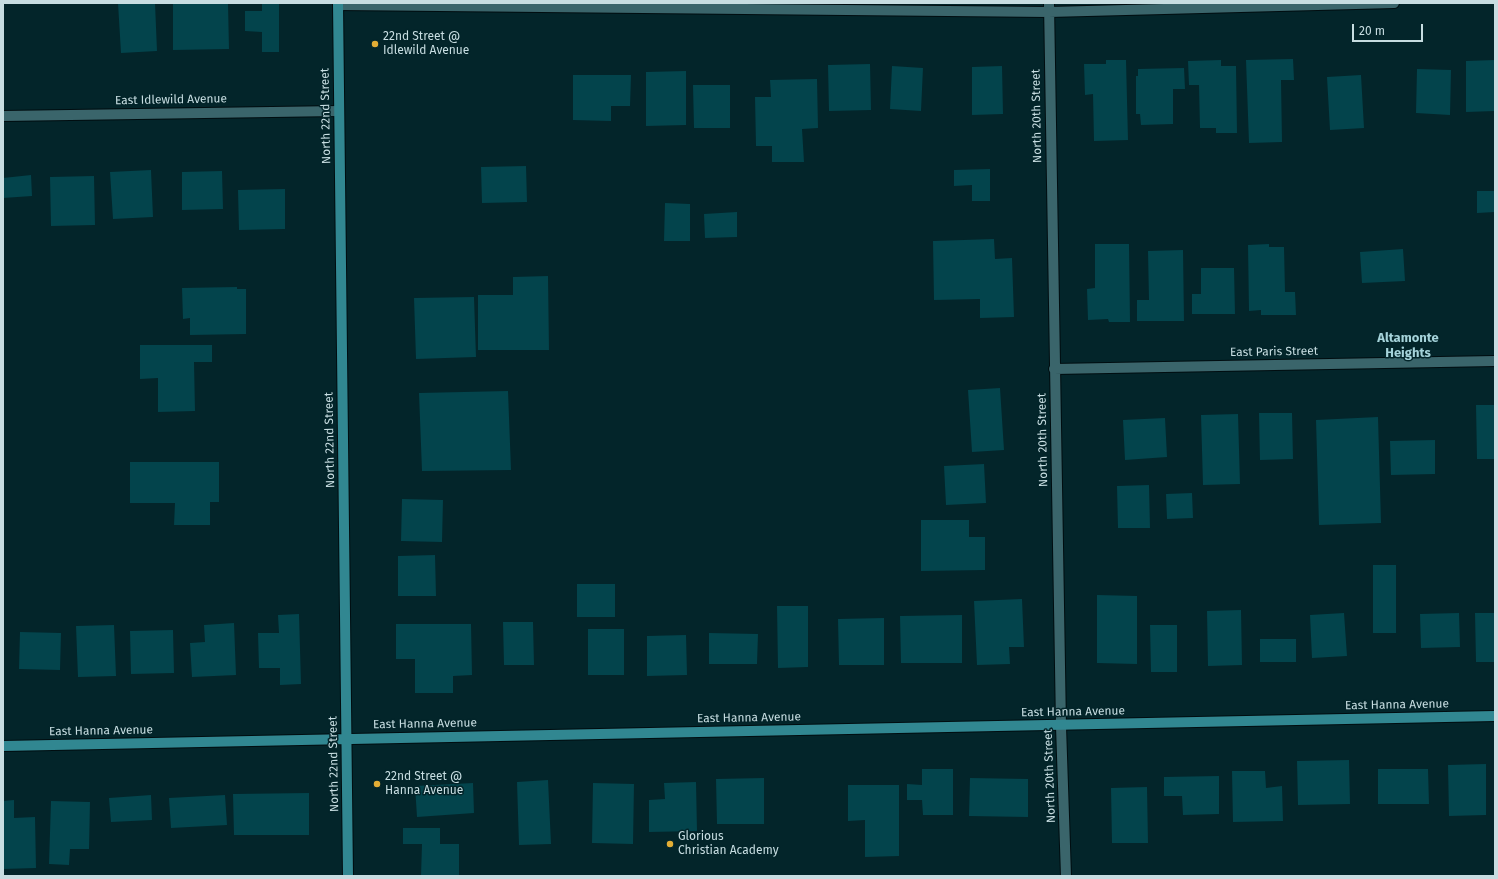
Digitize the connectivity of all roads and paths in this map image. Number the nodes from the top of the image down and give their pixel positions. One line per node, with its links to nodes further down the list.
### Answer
1 (1394, 3): 3 (street)
2 (338, 4): 3 (street); 4 (street, North 22nd Street)
3 (1049, 8): 7 (street, North 20th Street)
4 (339, 111): 5 (street, East Idlewild Avenue); 10 (street, North 22nd Street)
5 (3, 116)
6 (1495, 361): 7 (street, East Paris Street)
7 (1054, 368): 9 (street, North 20th Street)
8 (1495, 716): 9 (street, East Hanna Avenue)
9 (1061, 726): 10 (street, East Hanna Avenue); 13 (street, North 20th Street)
10 (346, 739): 11 (street, East Hanna Avenue); 12 (street, North 22nd Street)
11 (3, 746)
12 (348, 876)
13 (1066, 876)

